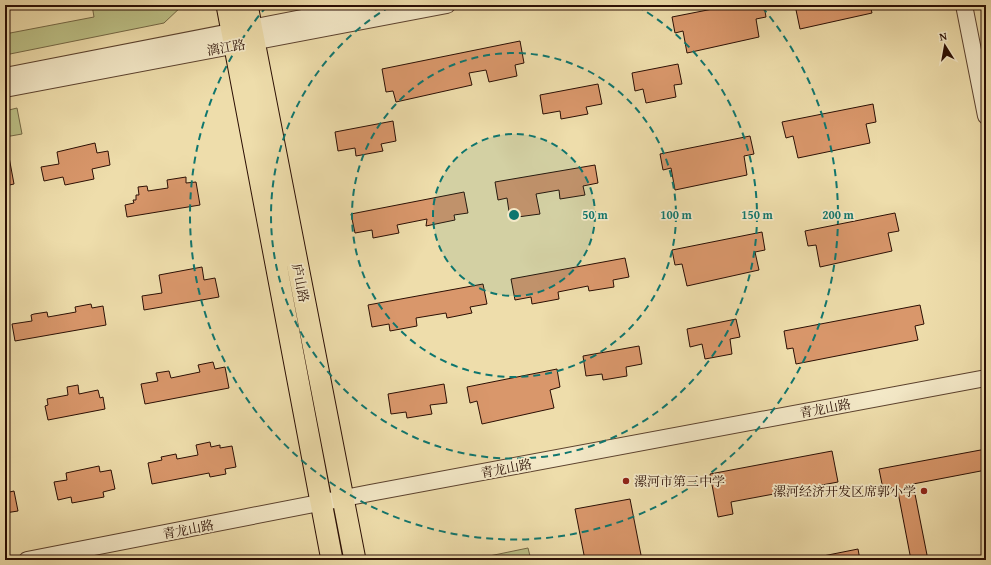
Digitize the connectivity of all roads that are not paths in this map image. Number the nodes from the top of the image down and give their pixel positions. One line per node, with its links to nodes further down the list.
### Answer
1 (227, 5): 7 (main road, 庐山路)
2 (247, 5): 7 (main road, 庐山路)
3 (369, 5): 7 (street, 漓江路)
4 (447, 5): 7 (street, 漓江路)
5 (964, 5): 11 (street)
6 (974, 5): 8 (street)
7 (243, 36): 9 (street, 漓江路); 10 (street, 漓江路); 13 (main road, 庐山路); 14 (main road, 庐山路)
8 (986, 63)
9 (5, 76)
10 (5, 90)
11 (986, 116)
12 (986, 378): 13 (street, 青龙山路)
13 (344, 498): 14 (street, 青龙山路); 17 (main road, 庐山路)
14 (321, 503): 15 (street, 青龙山路); 16 (main road, 庐山路)
15 (27, 560)
16 (332, 560)
17 (356, 560)

